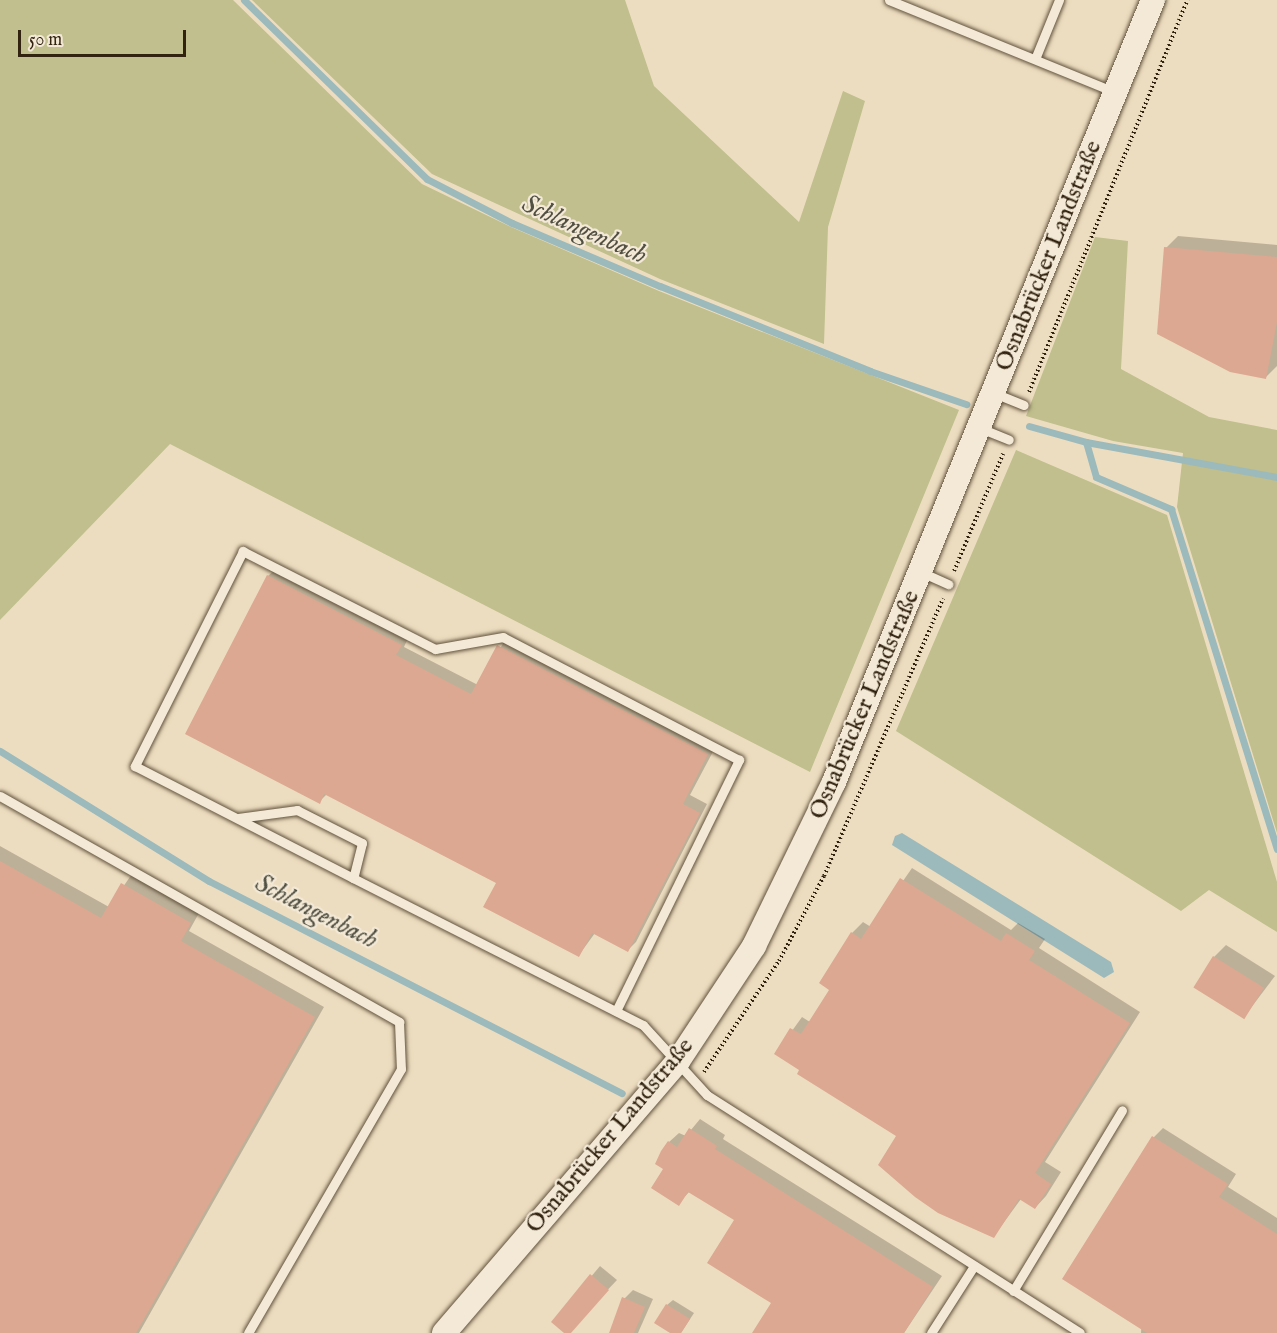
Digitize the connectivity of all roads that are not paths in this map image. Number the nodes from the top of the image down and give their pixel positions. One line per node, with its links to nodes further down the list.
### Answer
1 (889, 0): 4 (lane)
2 (1059, 0): 4 (lane)
3 (1153, 0): 5 (street, Osnabrücker Landstraße)
4 (1035, 59): 5 (lane)
5 (1116, 92): 6 (street, Osnabrücker Landstraße)
6 (994, 393): 7 (lane); 8 (street, Osnabrücker Landstraße)
7 (1024, 405)
8 (980, 428): 9 (lane); 10 (street, Osnabrücker Landstraße)
9 (1009, 440)
10 (921, 572): 11 (lane); 16 (street, Osnabrücker Landstraße)
11 (948, 584)
12 (0, 796): 20 (lane)
13 (238, 818): 14 (lane); 14 (lane); 15 (lane)
14 (353, 878): 15 (lane)
15 (616, 1011): 16 (lane)
16 (678, 1061): 18 (lane); 21 (street, Osnabrücker Landstraße)
17 (1122, 1110): 19 (lane)
18 (974, 1266): 19 (lane); 22 (lane)
19 (1013, 1291): 23 (lane)
20 (248, 1333)
21 (444, 1333)
22 (931, 1333)
23 (1080, 1333)

